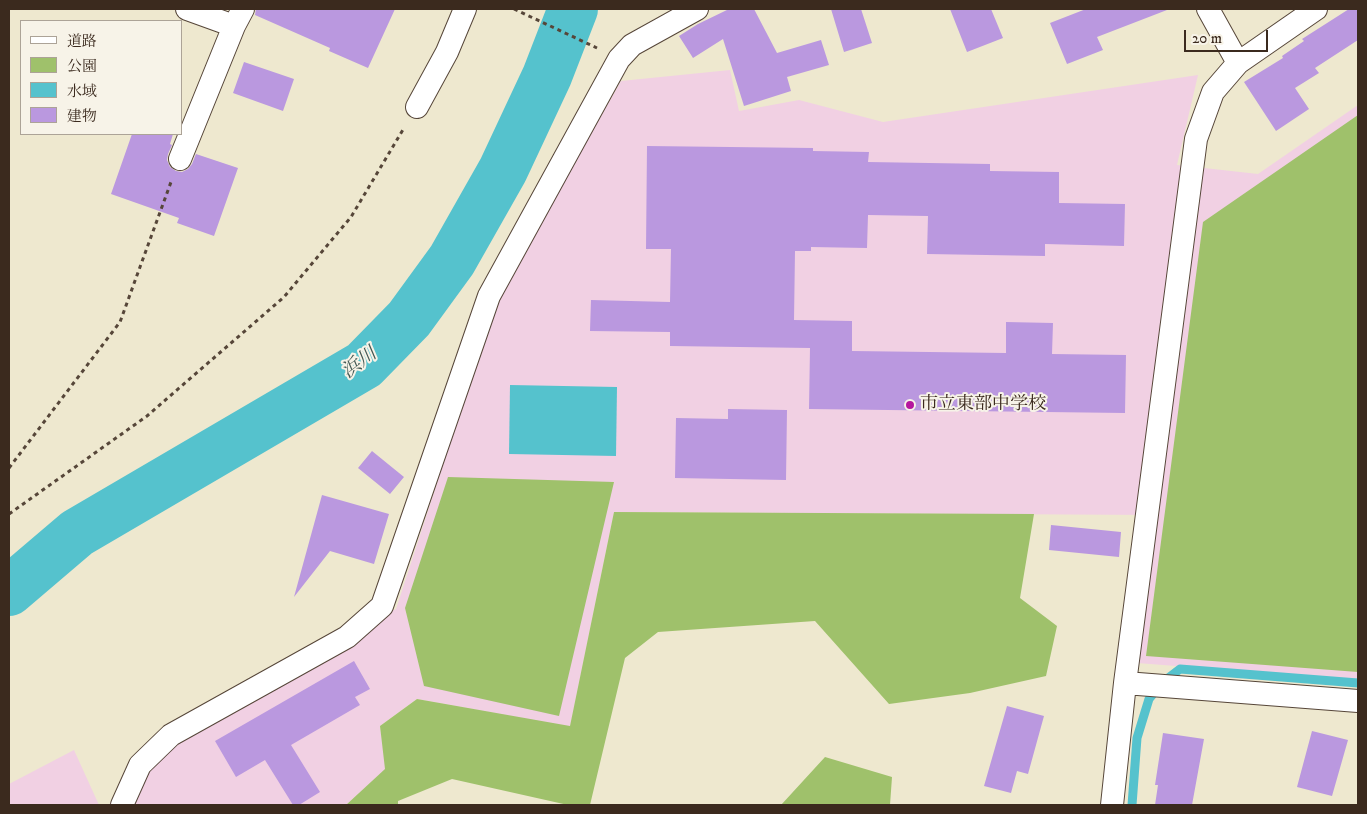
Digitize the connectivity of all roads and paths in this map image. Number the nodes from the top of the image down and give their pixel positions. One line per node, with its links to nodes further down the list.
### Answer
1 (187, 9): 7 (street)
2 (465, 9): 10 (street)
3 (514, 9): 8 (path)
4 (697, 9): 8 (street)
5 (1208, 9): 9 (street)
6 (1316, 9): 9 (street)
7 (239, 17): 11 (street)
8 (619, 59): 16 (street)
9 (1238, 63): 14 (street)
10 (416, 107): 13 (path)
11 (180, 159): 12 (path)
12 (9, 468)
13 (9, 514)
14 (1125, 683): 15 (street); 17 (street)
15 (1358, 701)
16 (122, 805)
17 (1112, 805)

